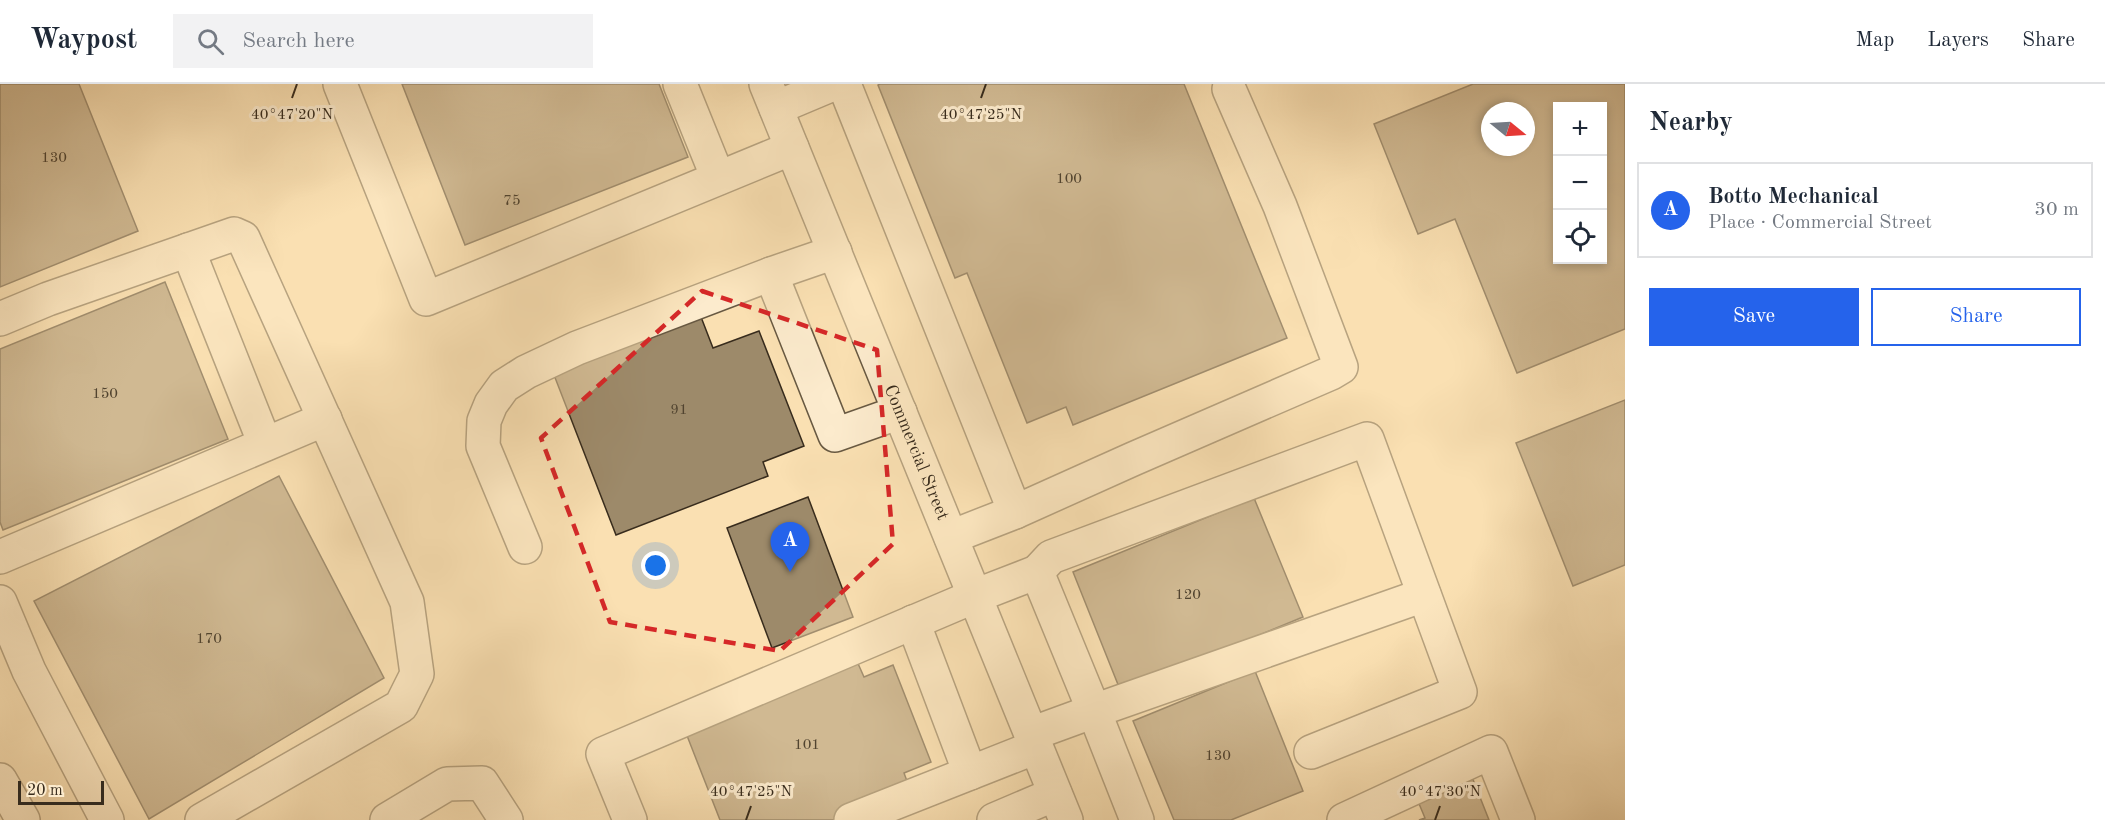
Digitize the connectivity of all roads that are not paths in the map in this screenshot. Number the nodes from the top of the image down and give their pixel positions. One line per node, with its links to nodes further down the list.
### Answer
1 (340, 84): 8 (street)
2 (680, 84): 8 (street)
3 (833, 84): 6 (street)
4 (844, 84): 16 (street)
5 (1229, 89): 16 (street)
6 (771, 96): 7 (street, Commercial Street)
7 (792, 148): 8 (street); 10 (street, Commercial Street)
8 (718, 178)
9 (188, 250): 12 (street); 14 (street); 15 (street)
10 (835, 252): 11 (street); 13 (street, Commercial Street)
11 (771, 274): 13 (street); 18 (street)
12 (0, 319)
13 (900, 412): 17 (street, Commercial Street)
14 (325, 419): 15 (street); 33 (street)
15 (265, 444): 19 (street)
16 (1015, 512): 17 (street)
17 (951, 537): 22 (street, Commercial Street)
18 (525, 547)
19 (0, 557)
20 (1038, 572): 21 (street); 22 (street); 25 (street)
21 (1424, 594): 25 (street); 27 (street)
22 (975, 596): 24 (street); 26 (street, Commercial Street)
23 (0, 602): 32 (street)
24 (913, 622): 28 (street); 36 (street)
25 (1094, 711): 26 (street); 39 (street)
26 (1033, 741): 28 (street); 30 (street, Commercial Street)
27 (1311, 752)
28 (970, 773): 37 (street)
29 (0, 780): 31 (street)
30 (1061, 807): 38 (street)
31 (22, 820)
32 (107, 820)
33 (202, 820)
34 (387, 820): 35 (street)
35 (506, 820)
36 (630, 820)
37 (851, 820)
38 (994, 820)
39 (1137, 820)
40 (1344, 820): 41 (street)
41 (1518, 820)

